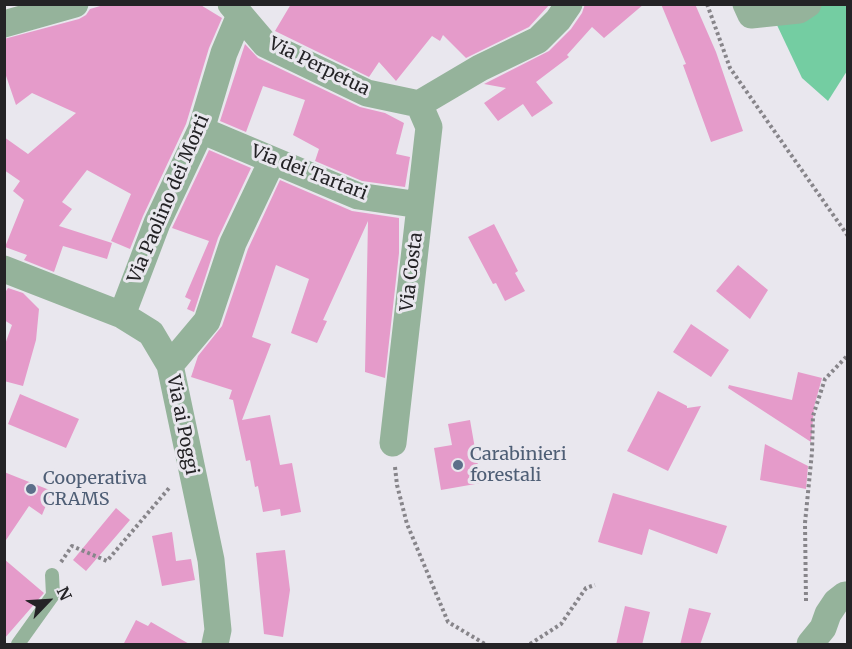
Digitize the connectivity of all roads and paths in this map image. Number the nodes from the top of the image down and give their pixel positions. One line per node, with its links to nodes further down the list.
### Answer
1 (75, 4): 7 (street)
2 (569, 4): 8 (street)
3 (707, 4): 12 (path)
4 (746, 4): 5 (street)
5 (808, 4)
6 (235, 10): 8 (street, Via Perpetua); 9 (street, Via Paolino dei Morti)
7 (4, 24)
8 (419, 104): 11 (street, Via Costa)
9 (201, 130): 10 (street, Via dei Tartari); 14 (street, Via Paolino dei Morti)
10 (272, 161): 11 (street, Via dei Tartari); 16 (street)
11 (420, 205): 17 (street, Via Costa)
12 (848, 236)
13 (4, 269): 14 (street, Via ai Poggi)
14 (122, 315): 16 (street, Via ai Poggi)
15 (848, 355): 22 (path)
16 (170, 365): 18 (street, Via ai Poggi)
17 (393, 442): 25 (path)
18 (190, 464): 19 (path); 23 (street, Via ai Poggi)
19 (52, 575): 24 (lane)
20 (595, 585): 26 (path)
21 (848, 595): 27 (street)
22 (806, 613)
23 (215, 640)
24 (18, 645)
25 (485, 645)
26 (530, 645)
27 (810, 645)

